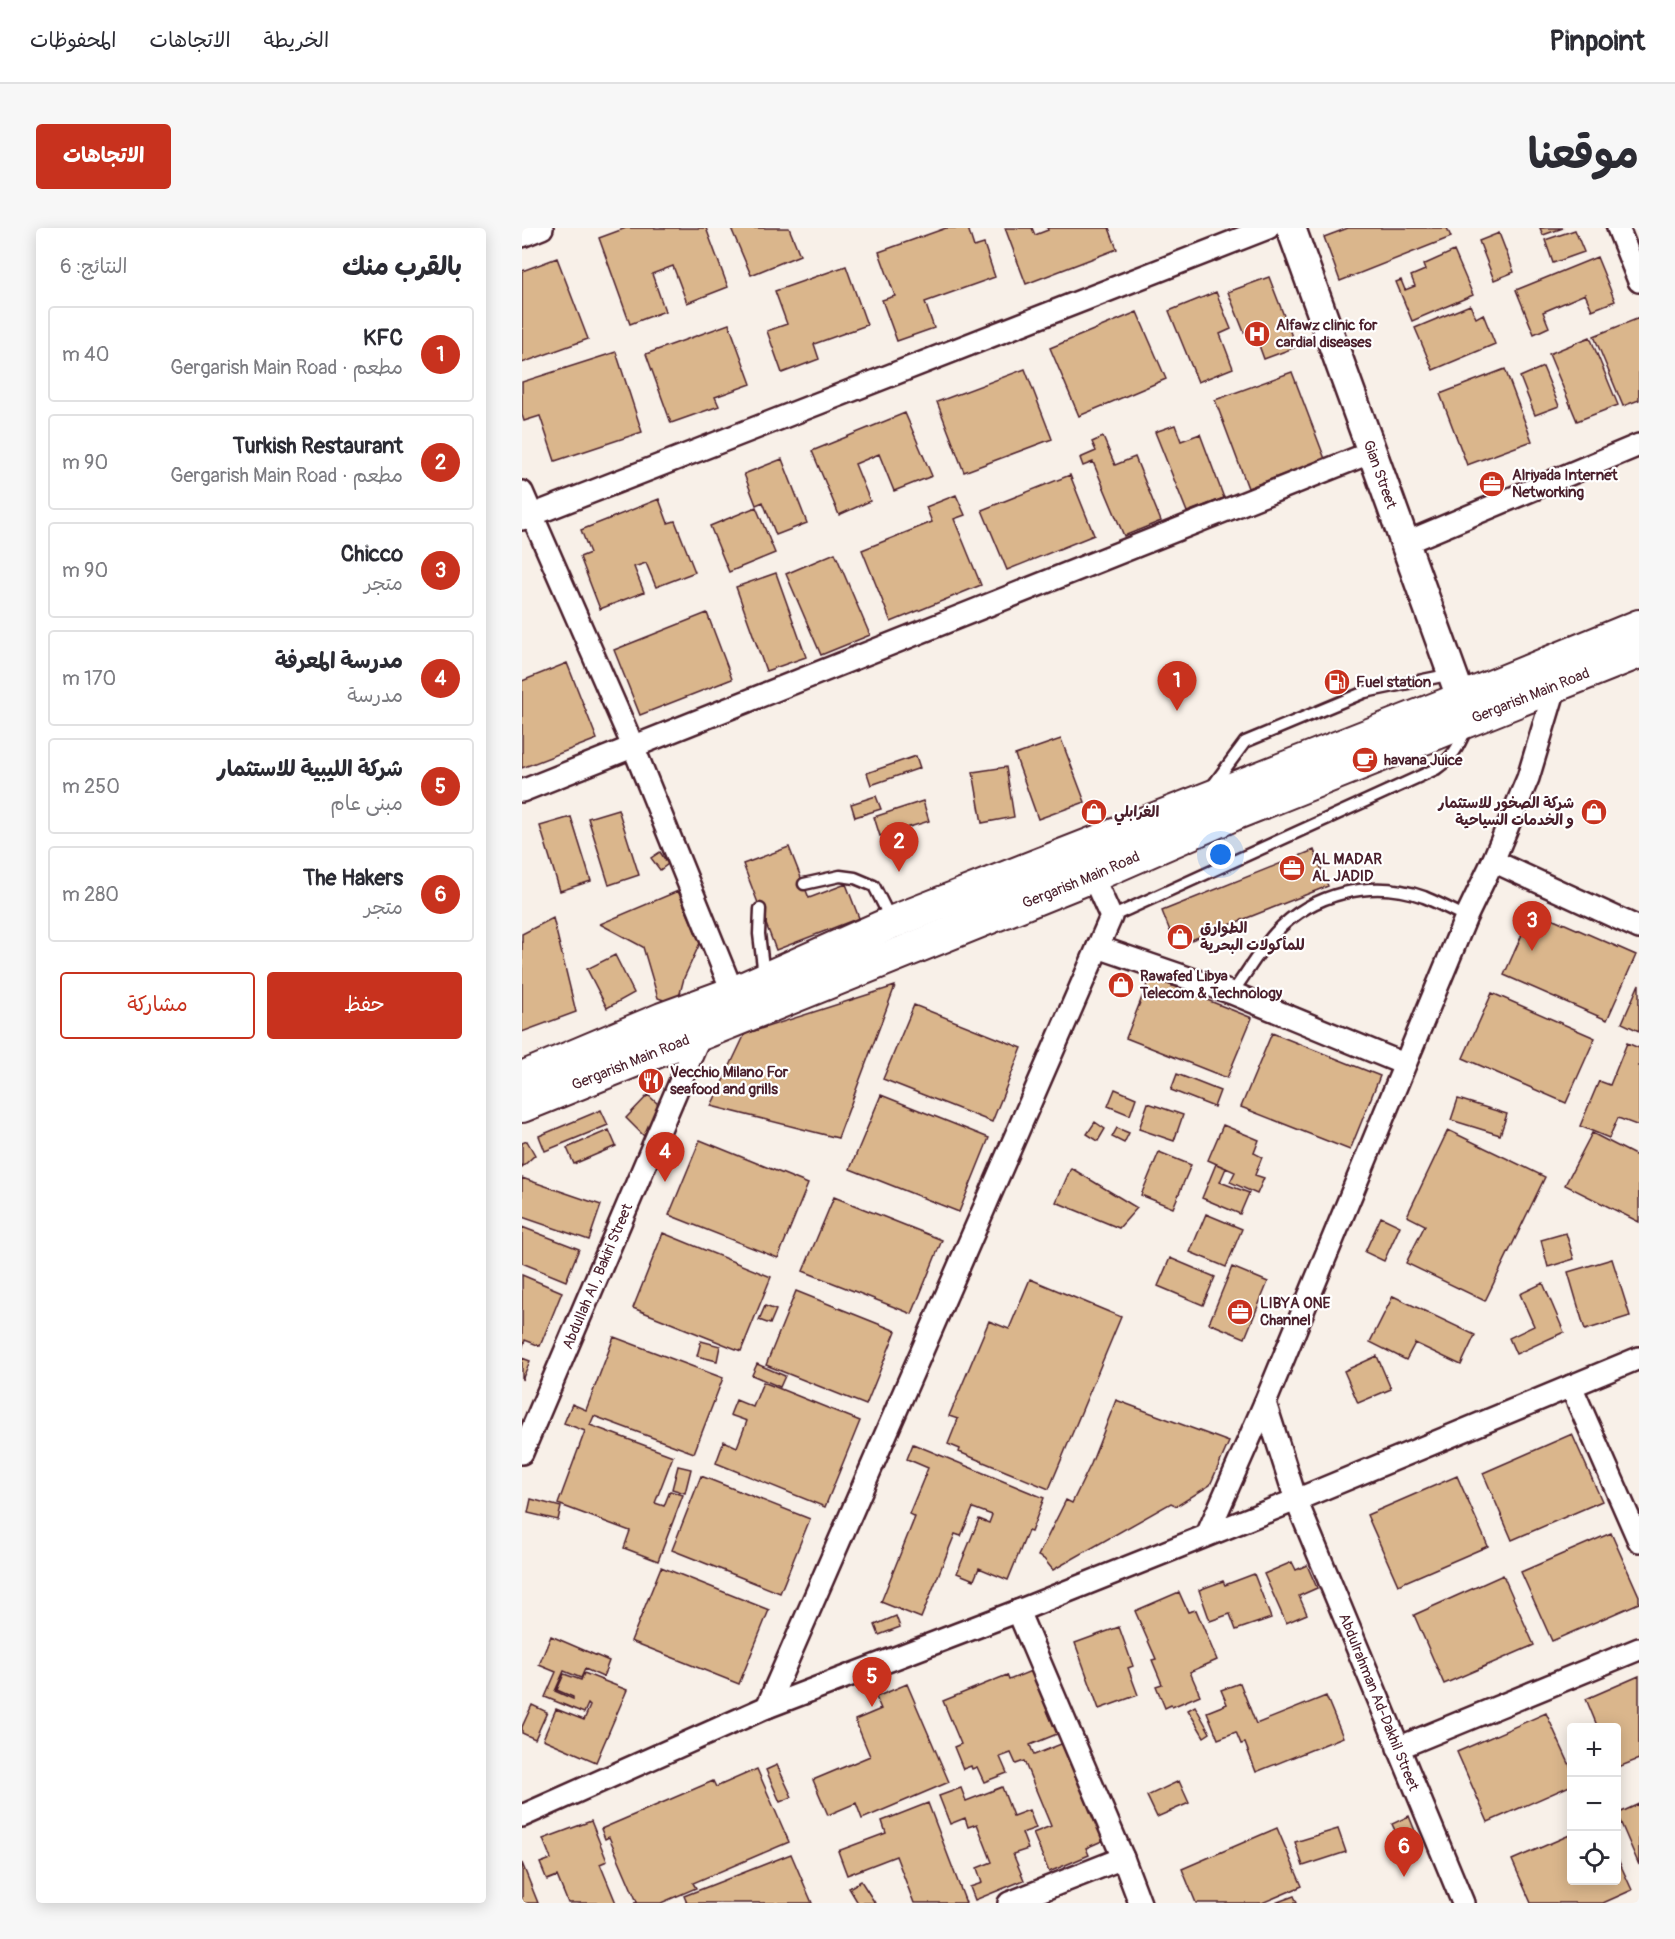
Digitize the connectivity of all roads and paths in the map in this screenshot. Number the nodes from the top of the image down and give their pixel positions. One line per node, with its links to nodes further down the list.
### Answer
1 (542, 228): 5 (street)
2 (1268, 228): 10 (street)
3 (1291, 228): 8 (street, Gian Street)
4 (1618, 228): 6 (street)
5 (522, 236)
6 (1639, 281)
7 (1639, 445): 11 (street)
8 (1372, 452): 11 (street, Gian Street); 16 (street)
9 (522, 492): 10 (street)
10 (527, 517): 16 (street)
11 (1405, 543): 15 (street, Gian Street)
12 (1639, 626): 15 (main road, Gergarish Main Road)
13 (1639, 652): 14 (main road, Gergarish Main Road)
14 (1556, 685): 15 (main road, Gergarish Main Road); 20 (street)
15 (1461, 698): 18 (main road, Gergarish Main Road); 18 (lane); 21 (main road, Gergarish Main Road); 24 (lane)
16 (633, 746): 17 (street); 30 (street)
17 (522, 790)
18 (1202, 800): 19 (main road, Gergarish Main Road)
19 (1080, 847): 21 (street); 26 (main road, Gergarish Main Road)
20 (1492, 861): 25 (street); 27 (street)
21 (1092, 876): 24 (street); 32 (main road, Gergarish Main Road)
22 (804, 884): 26 (lane)
23 (760, 909): 29 (lane)
24 (1111, 917): 28 (street)
25 (1466, 917): 31 (lane); 33 (street)
26 (892, 922): 29 (main road, Gergarish Main Road)
27 (1639, 928)
28 (1098, 947): 31 (street); 45 (street)
29 (764, 978): 30 (main road, Gergarish Main Road)
30 (733, 993): 34 (main road, Gergarish Main Road)
31 (1232, 993): 33 (street)
32 (701, 1033): 35 (main road, Gergarish Main Road); 39 (street, Abdullah Al , Bakiri Street)
33 (1404, 1064): 38 (street)
34 (522, 1078)
35 (522, 1106)
36 (1637, 1355): 37 (street)
37 (1570, 1386): 40 (street); 42 (street)
38 (1265, 1403): 40 (street, Abdulrahman Ad-Dakhil Street); 41 (street)
39 (522, 1453)
40 (1296, 1500): 41 (street); 46 (street, Abdulrahman Ad-Dakhil Street)
41 (1207, 1535): 43 (street)
42 (1639, 1541)
43 (1018, 1611): 45 (street); 48 (street)
44 (1639, 1649): 46 (street)
45 (767, 1707): 47 (street)
46 (1398, 1748): 51 (street, Abdulrahman Ad-Dakhil Street)
47 (522, 1816)
48 (1123, 1858): 49 (street); 50 (street)
49 (1009, 1903)
50 (1140, 1903)
51 (1463, 1903)

